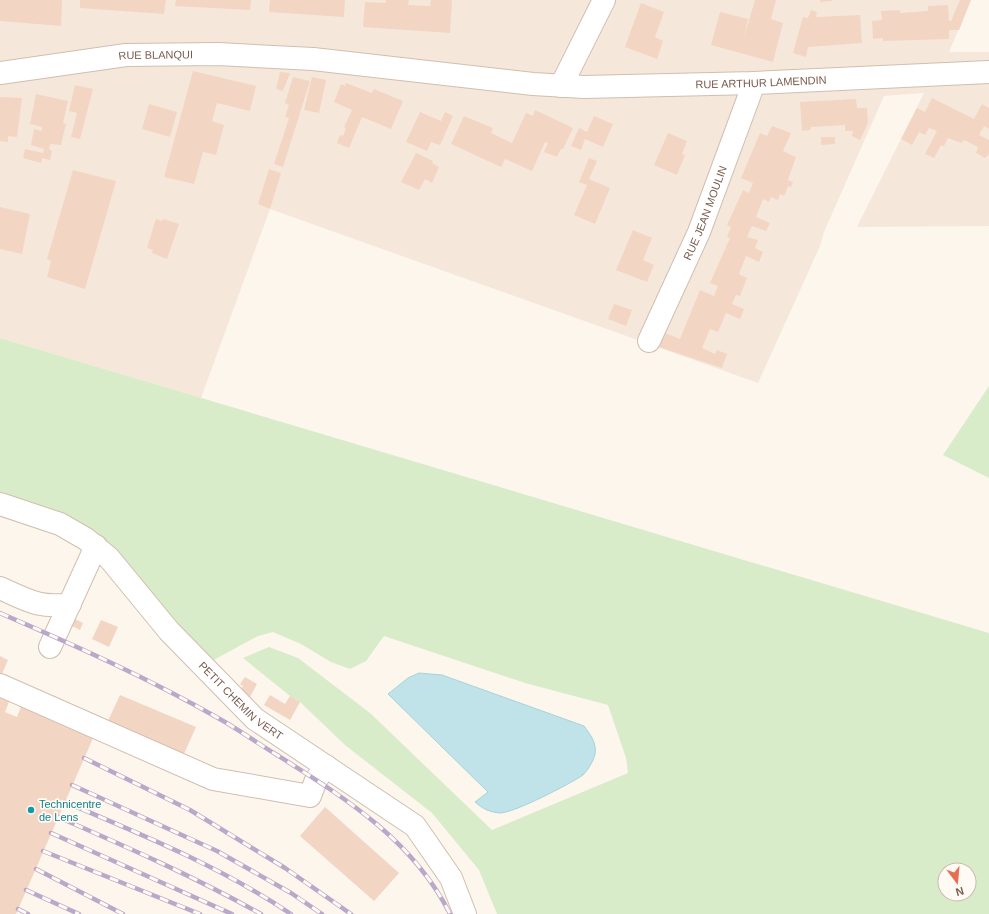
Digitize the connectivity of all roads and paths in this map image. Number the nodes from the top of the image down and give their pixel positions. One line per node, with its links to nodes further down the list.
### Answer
1 (604, 0): 6 (street)
2 (989, 72): 4 (street, RUE ARTHUR LAMENDIN)
3 (0, 73): 5 (street, RUE BLANQUI)
4 (754, 83): 6 (street, RUE ARTHUR LAMENDIN); 7 (street, RUE JEAN MOULIN)
5 (533, 84): 6 (street, RUE ARTHUR LAMENDIN)
6 (561, 86)
7 (650, 341)
8 (0, 504): 9 (street, PETIT CHEMIN VERT)
9 (96, 546): 11 (street); 14 (street, PETIT CHEMIN VERT)
10 (0, 588): 11 (street)
11 (70, 604): 12 (street)
12 (50, 647)
13 (0, 685): 14 (street)
14 (326, 766): 15 (street, PETIT CHEMIN VERT)
15 (465, 914)

